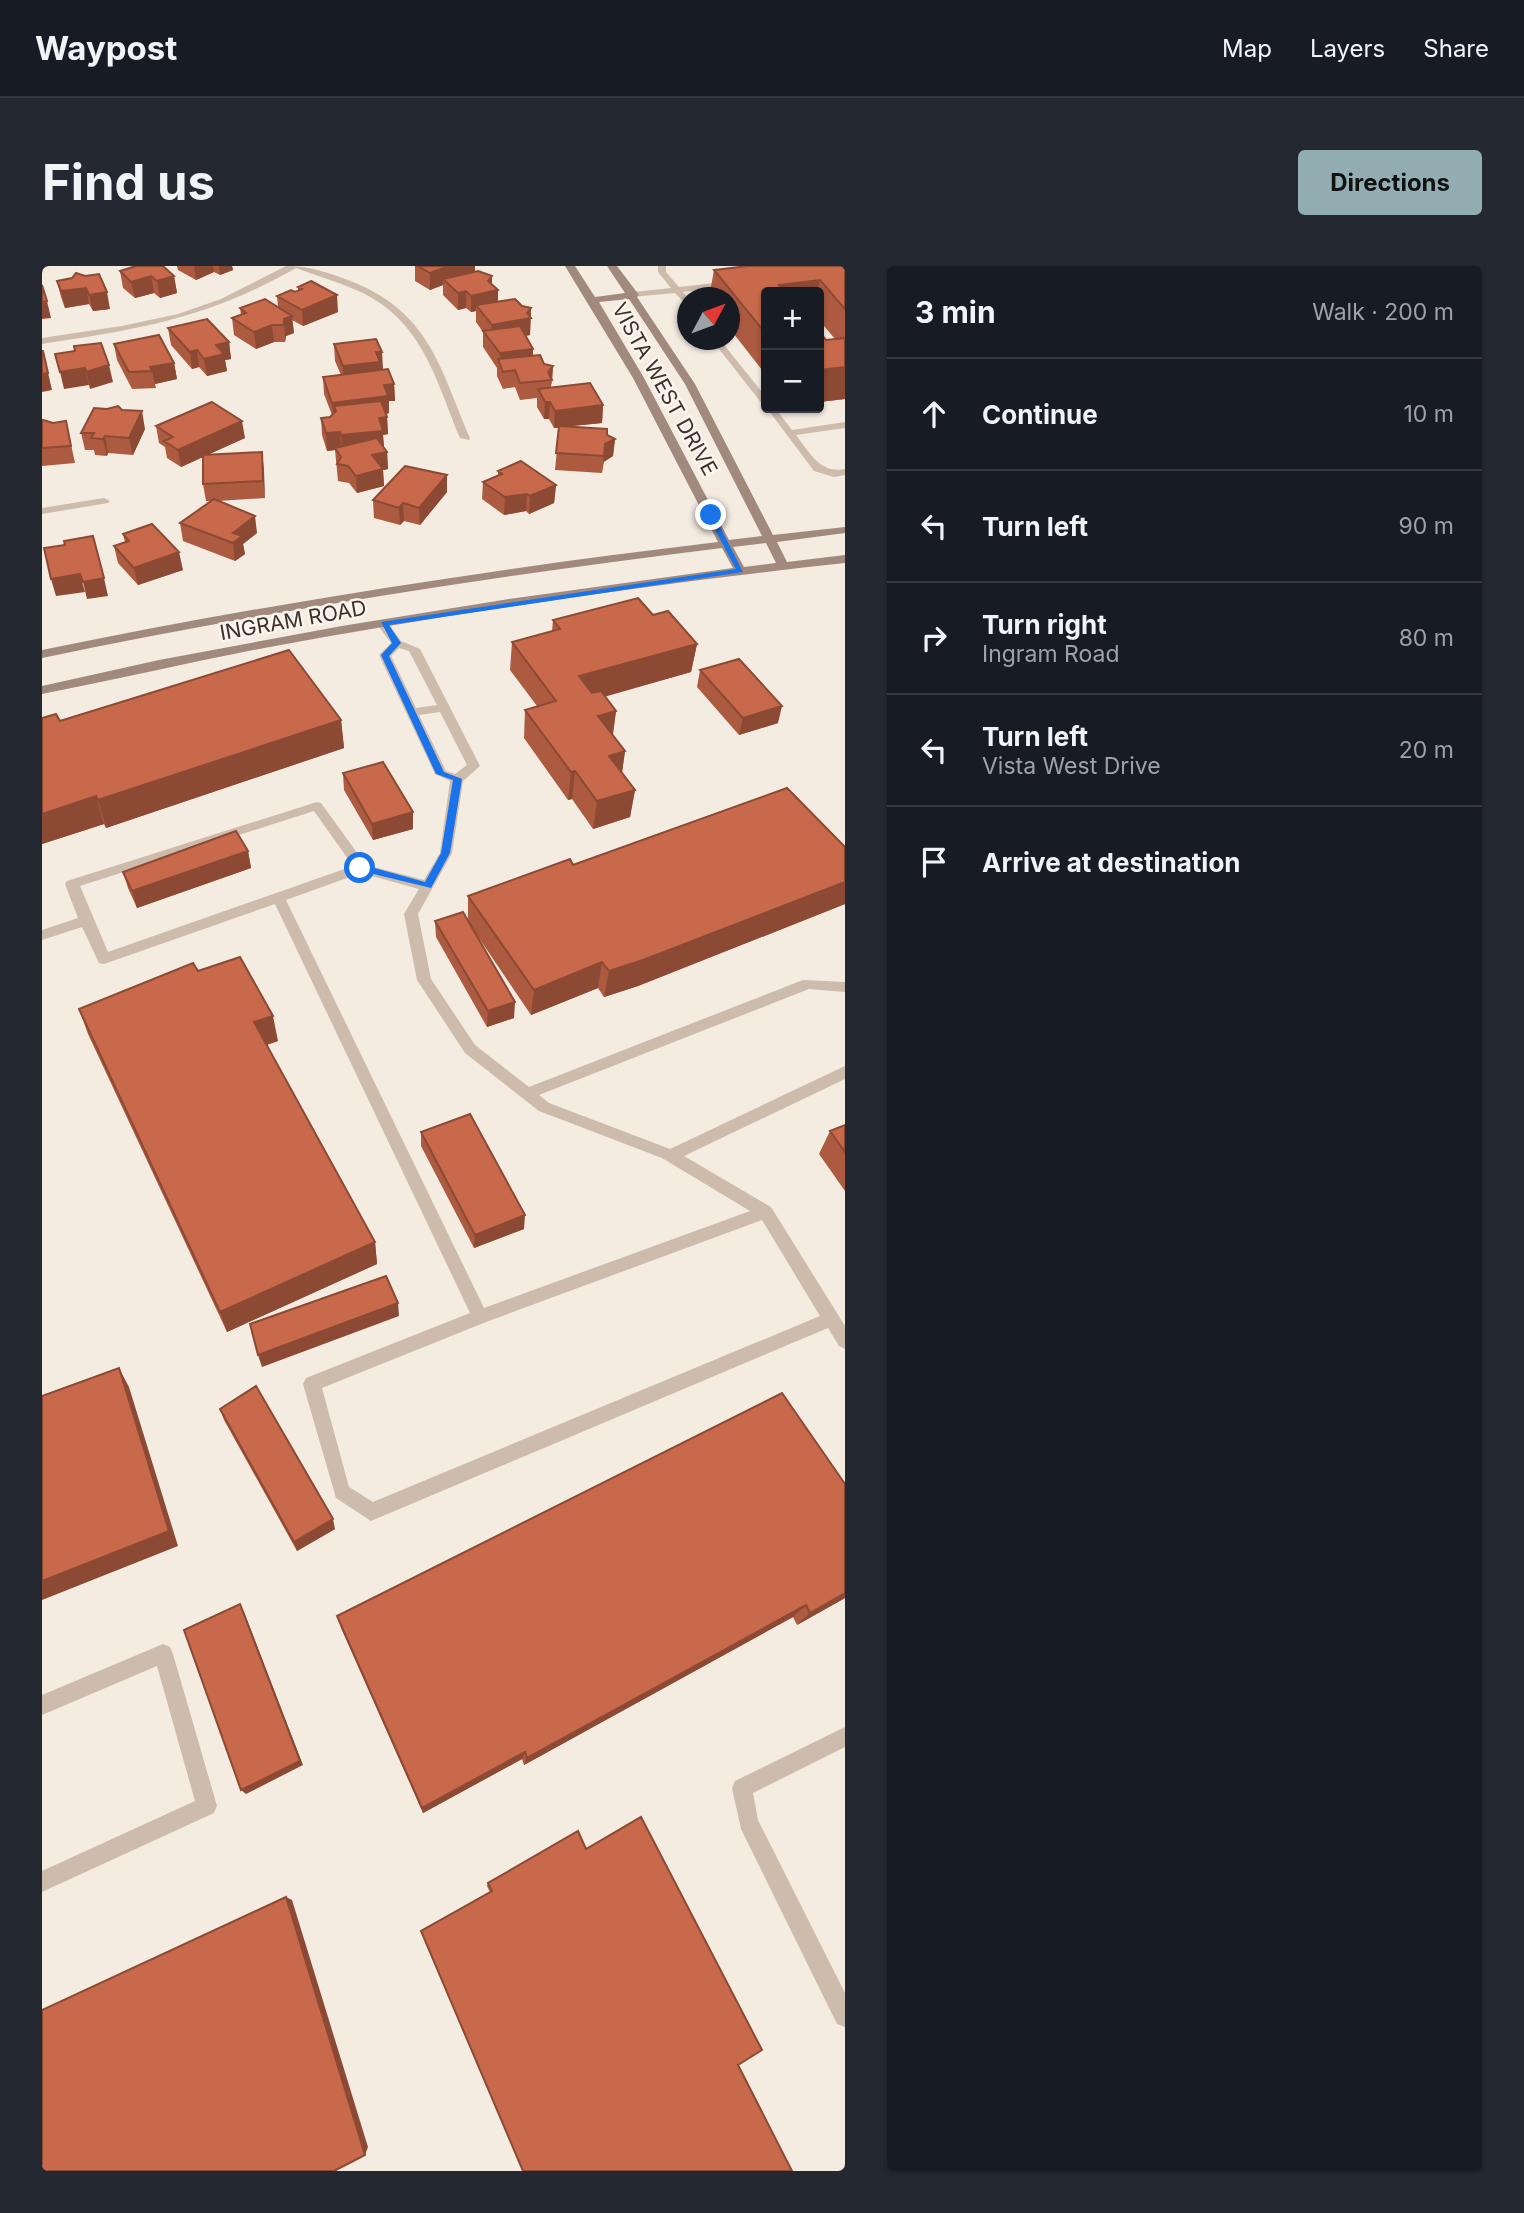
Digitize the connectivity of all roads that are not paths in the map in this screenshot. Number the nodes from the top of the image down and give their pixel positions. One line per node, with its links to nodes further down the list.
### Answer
1 (293, 266): 12 (street)
2 (300, 266): 18 (street)
3 (570, 266): 11 (main road, VISTA WEST DRIVE)
4 (612, 266): 10 (main road, VISTA WEST DRIVE)
5 (662, 266): 8 (lane)
6 (742, 283): 7 (lane)
7 (710, 287)
8 (677, 290)
9 (677, 291): 10 (lane)
10 (634, 295): 11 (main road); 23 (main road, VISTA WEST DRIVE)
11 (594, 300): 24 (main road, VISTA WEST DRIVE)
12 (42, 341)
13 (724, 350): 14 (lane)
14 (761, 397)
15 (774, 413): 17 (lane)
16 (845, 425): 17 (lane)
17 (790, 433): 19 (lane)
18 (465, 438)
19 (845, 472)
20 (104, 501): 21 (street)
21 (42, 511)
22 (845, 530): 23 (main road, INGRAM ROAD)
23 (769, 538): 24 (main road, INGRAM ROAD); 26 (main road, VISTA WEST DRIVE)
24 (726, 544): 27 (main road, VISTA WEST DRIVE); 30 (main road, INGRAM ROAD)
25 (845, 559): 26 (main road, INGRAM ROAD)
26 (783, 565): 27 (main road, INGRAM ROAD)
27 (740, 571): 28 (main road, INGRAM ROAD)
28 (383, 624): 29 (lane); 31 (main road, INGRAM ROAD)
29 (397, 643): 32 (lane); 33 (lane)
30 (42, 654)
31 (42, 691)
32 (444, 706): 33 (lane); 34 (lane)
33 (412, 713): 34 (lane)
34 (457, 779): 36 (lane)
35 (360, 868): 36 (lane); 37 (lane); 38 (lane)
36 (427, 886): 42 (lane)
37 (278, 897): 38 (lane); 45 (lane)
38 (86, 920): 39 (lane)
39 (42, 934)
40 (845, 987): 42 (lane)
41 (845, 1072): 43 (lane)
42 (527, 1094): 43 (lane)
43 (669, 1156): 44 (lane)
44 (765, 1212): 45 (lane); 46 (lane)
45 (480, 1317): 46 (lane)
46 (831, 1319): 47 (lane)
47 (845, 1340)
48 (42, 1705): 50 (lane)
49 (845, 1737): 51 (lane)
50 (42, 1882)
51 (845, 2016)

